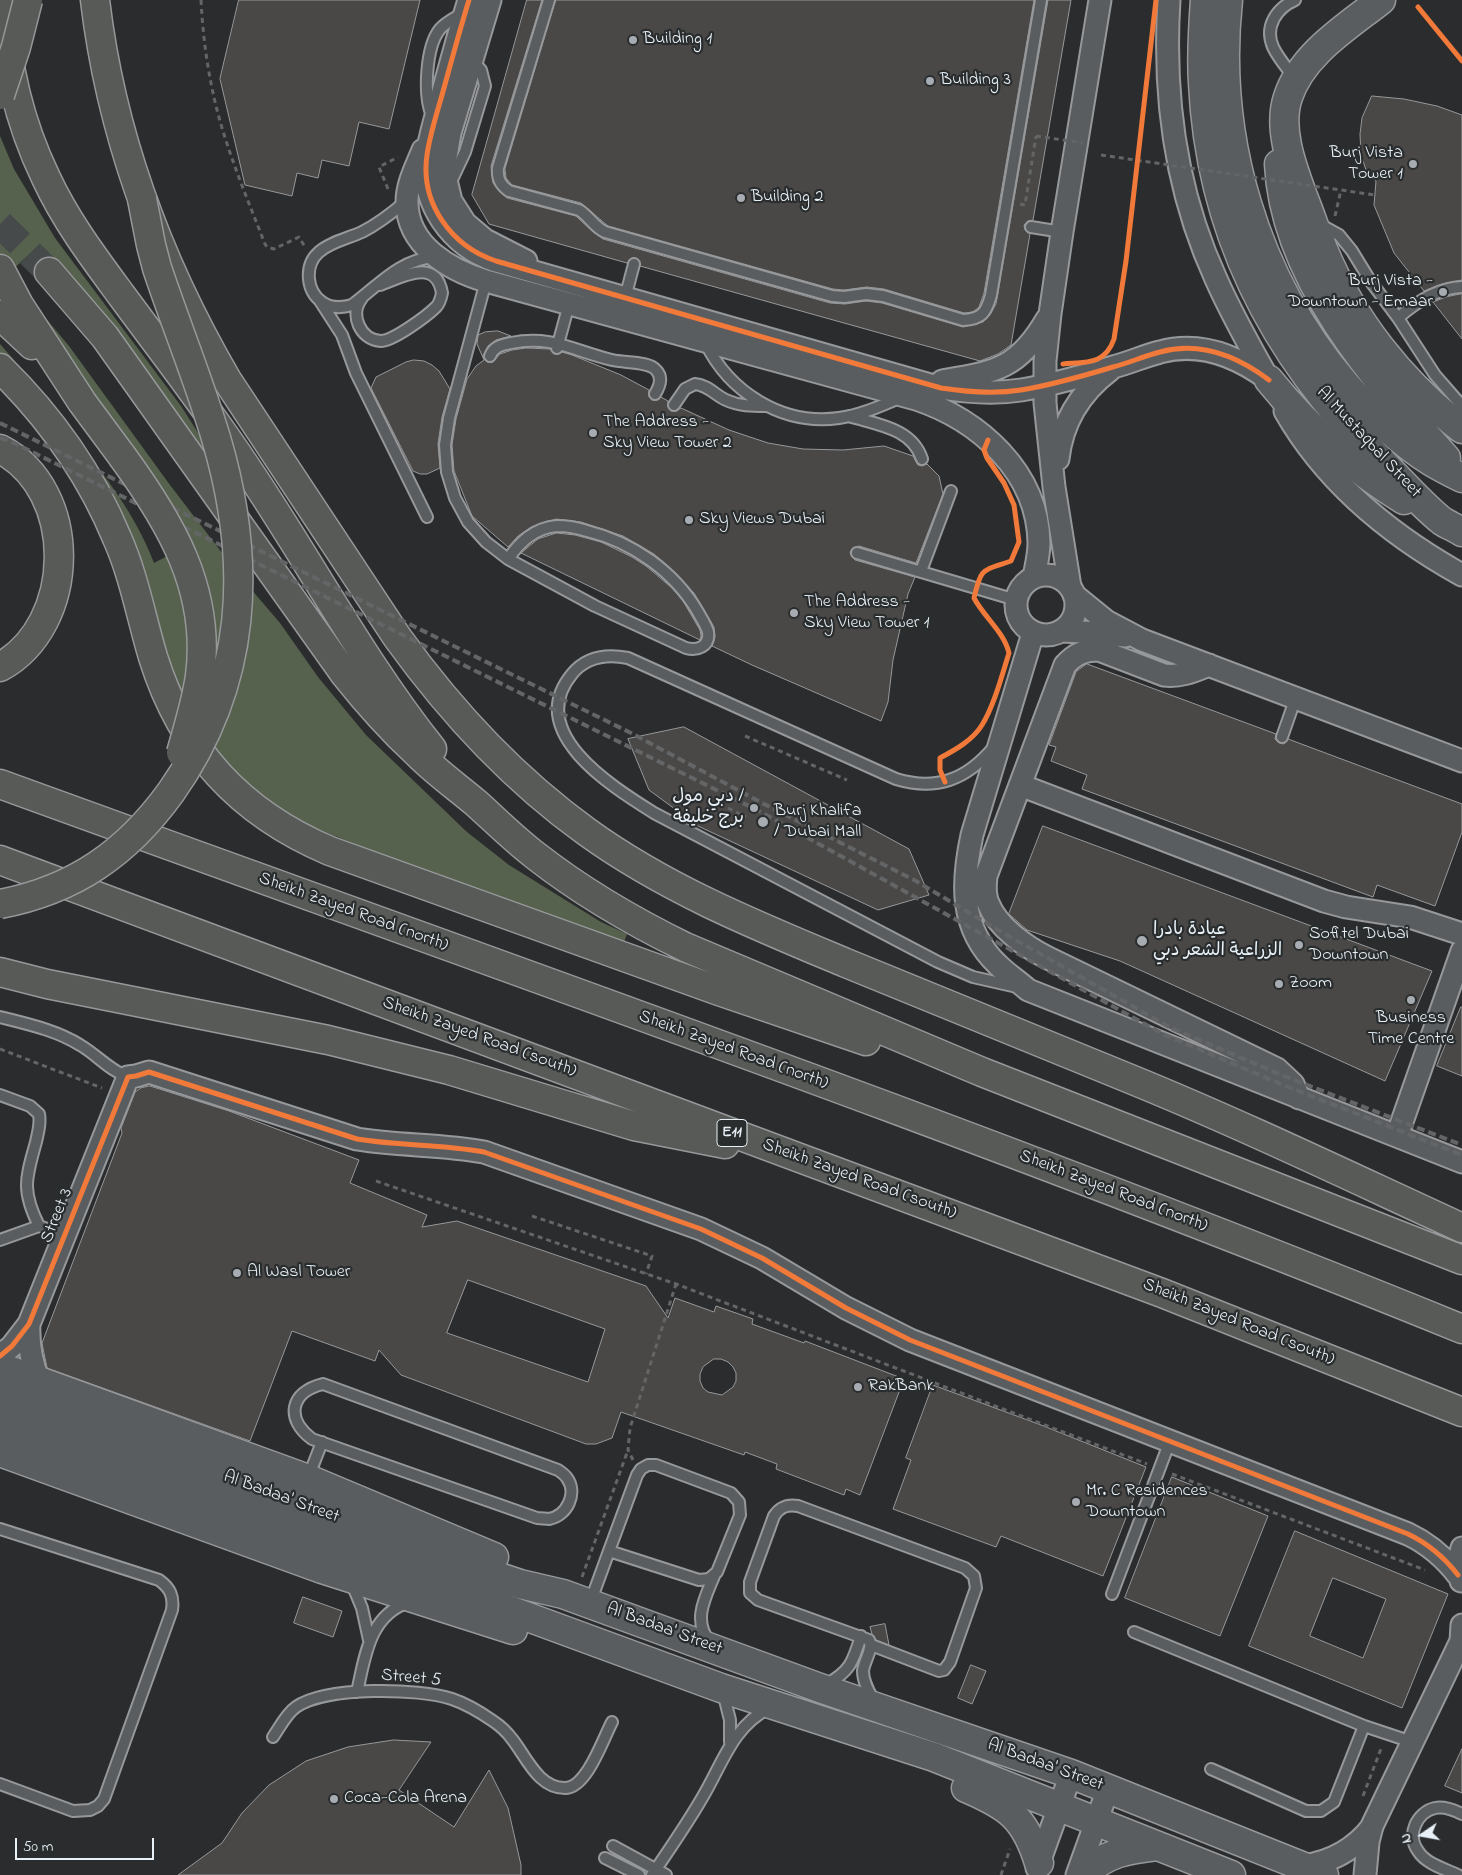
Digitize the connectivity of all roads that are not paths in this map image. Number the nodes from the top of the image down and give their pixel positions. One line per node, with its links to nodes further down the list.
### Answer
1 (3, 0): 83 (highway)
2 (28, 0): 17 (highway, bridge)
3 (94, 0): 20 (highway)
4 (490, 0): 30 (street)
5 (549, 0): 6 (lane)
6 (1041, 0)
7 (1100, 0): 15 (street)
8 (1110, 0): 15 (street)
9 (1169, 0): 46 (street)
10 (1206, 0): 63 (main road, Al Mustaqbal Street)
11 (1228, 0): 59 (main road, Al Mustaqbal Street)
12 (1295, 0): 16 (lane)
13 (1380, 0): 16 (main road)
14 (467, 5): 19 (street)
15 (1093, 44): 24 (street)
16 (1296, 80): 18 (main road)
17 (0, 95)
18 (1284, 114): 22 (main road); 59 (main road)
19 (434, 125): 21 (street); 26 (street)
20 (142, 199): 82 (highway, bridge); 99 (highway, bridge)
21 (407, 201): 25 (street); 35 (lane)
22 (1324, 219): 39 (lane); 56 (main road)
23 (1031, 228): 24 (lane)
24 (1062, 232): 37 (street)
25 (436, 257): 31 (street); 33 (lane)
26 (493, 260): 30 (street); 31 (street)
27 (634, 264): 34 (lane)
28 (0, 269): 51 (highway)
29 (48, 272): 83 (highway)
30 (544, 275): 34 (street)
31 (486, 281): 36 (street); 65 (lane)
32 (1462, 287): 39 (lane)
33 (368, 292): 33 (lane); 35 (lane)
34 (629, 299): 40 (street); 47 (street)
35 (320, 300): 62 (lane)
36 (569, 304): 40 (street); 42 (lane)
37 (1050, 314): 47 (street); 48 (street)
38 (0, 315): 51 (highway)
39 (1398, 318): 54 (lane)
40 (652, 326): 41 (street)
41 (705, 341): 50 (street); 53 (lane)
42 (558, 346): 43 (lane); 49 (lane)
43 (490, 356)
44 (1114, 367): 46 (street); 48 (street); 60 (street)
45 (0, 368): 91 (highway)
46 (1269, 380): 63 (main road); 67 (street)
47 (923, 384): 48 (street)
48 (1045, 385): 60 (street)
49 (656, 394)
50 (904, 396): 55 (lane); 68 (street)
51 (82, 402): 82 (highway, bridge)
52 (674, 405): 53 (lane)
53 (767, 406): 55 (lane)
54 (1462, 406)
55 (848, 416): 58 (lane)
56 (1462, 429)
57 (0, 449): 75 (highway)
58 (922, 459)
59 (1462, 477)
60 (1054, 487): 69 (street)
61 (951, 490): 66 (lane)
62 (427, 518)
63 (1452, 526)
64 (857, 553): 66 (lane)
65 (508, 558): 65 (lane)
66 (921, 571): 70 (lane)
67 (1462, 575)
68 (1034, 577): 69 (street); 70 (street)
69 (1072, 591): 71 (street); 73 (street)
70 (1016, 600): 72 (street)
71 (1062, 631): 72 (street); 73 (street)
72 (1033, 632): 77 (street)
73 (1142, 640): 74 (street)
74 (1209, 665): 76 (street); 81 (street)
75 (1, 666)
76 (1296, 697): 78 (lane); 79 (street)
77 (1002, 736): 89 (street); 89 (lane)
78 (1282, 737)
79 (1462, 761)
80 (0, 784): 104 (highway, Sheikh Zayed Road (north))
81 (1020, 784): 86 (street); 94 (street)
82 (170, 793): 85 (highway, bridge)
83 (476, 803): 91 (highway)
84 (0, 860): 96 (highway, Sheikh Zayed Road (south) / E11)
85 (0, 904)
86 (1462, 934)
87 (1462, 951): 95 (street)
88 (0, 972): 96 (highway)
89 (1028, 990): 94 (street)
90 (0, 1017): 92 (lane)
91 (982, 1072): 102 (highway)
92 (125, 1086): 100 (street, Street 3); 111 (street)
93 (0, 1095): 98 (lane)
94 (1299, 1098): 95 (street)
95 (1397, 1136): 97 (street)
96 (798, 1157): 109 (highway, Sheikh Zayed Road (south) / E11)
97 (1462, 1162)
98 (39, 1226): 100 (lane); 101 (lane)
99 (1462, 1228)
100 (66, 1235): 103 (street, Street 3)
101 (0, 1240)
102 (1462, 1260)
103 (30, 1324): 105 (street, Street 3); 107 (street, Street 3)
104 (1462, 1329)
105 (0, 1356)
106 (0, 1367): 107 (main road)
107 (39, 1381): 114 (main road)
108 (0, 1396): 121 (main road, Al Badaa' Street)
109 (1462, 1412)
110 (0, 1423): 128 (main road, Al Badaa' Street)
111 (1170, 1441): 120 (street); 123 (lane)
112 (322, 1442): 112 (lane); 114 (lane)
113 (0, 1452): 119 (main road)
114 (308, 1479): 121 (main road)
115 (0, 1529): 145 (lane)
116 (1462, 1548): 120 (street)
117 (609, 1551): 118 (lane); 118 (lane); 122 (lane)
118 (714, 1576): 131 (lane)
119 (348, 1578): 124 (main road); 129 (lane)
120 (1461, 1582)
121 (563, 1594): 122 (main road, Al Badaa' Street)
122 (593, 1594): 131 (main road, Al Badaa' Street)
123 (1112, 1594)
124 (418, 1600): 128 (main road); 129 (lane)
125 (1134, 1632): 138 (lane)
126 (1462, 1635): 141 (street)
127 (861, 1636): 130 (lane); 130 (lane); 133 (lane)
128 (586, 1638): 132 (main road, Al Badaa' Street)
129 (370, 1640): 134 (lane)
130 (871, 1645): 136 (lane)
131 (717, 1650): 133 (main road, Al Badaa' Street)
132 (721, 1688): 135 (main road, Al Badaa' Street); 140 (lane)
133 (820, 1688): 136 (main road, Al Badaa' Street)
134 (357, 1692): 137 (lane, Street 5); 139 (lane, Street 5)
135 (774, 1706): 140 (lane); 142 (main road, Al Badaa' Street)
136 (878, 1707): 144 (main road, Al Badaa' Street)
137 (612, 1722)
138 (1364, 1726): 141 (lane); 143 (lane)
139 (273, 1737)
140 (730, 1742): 156 (lane)
141 (1412, 1742): 150 (street)
142 (934, 1757): 147 (main road, Al Badaa' Street); 154 (main road)
143 (1211, 1769)
144 (1070, 1774): 146 (main road, Al Badaa' Street); 147 (street)
145 (0, 1784)
146 (1108, 1789): 149 (street); 155 (main road, Al Badaa' Street)
147 (1059, 1806): 149 (main road, Al Badaa' Street); 154 (street)
148 (1462, 1814): 163 (lane)
149 (1096, 1821): 152 (main road, Al Badaa' Street); 159 (street)
150 (1372, 1826): 155 (street); 162 (street)
151 (613, 1846): 156 (lane)
152 (1160, 1846): 160 (main road); 161 (main road, Al Badaa' Street)
153 (605, 1858): 157 (lane)
154 (1037, 1869)
155 (1314, 1871)
156 (654, 1872): 158 (lane)
157 (639, 1875)
158 (666, 1875)
159 (1077, 1875)
160 (1084, 1875)
161 (1231, 1875)
162 (1365, 1875)
163 (1458, 1875)

